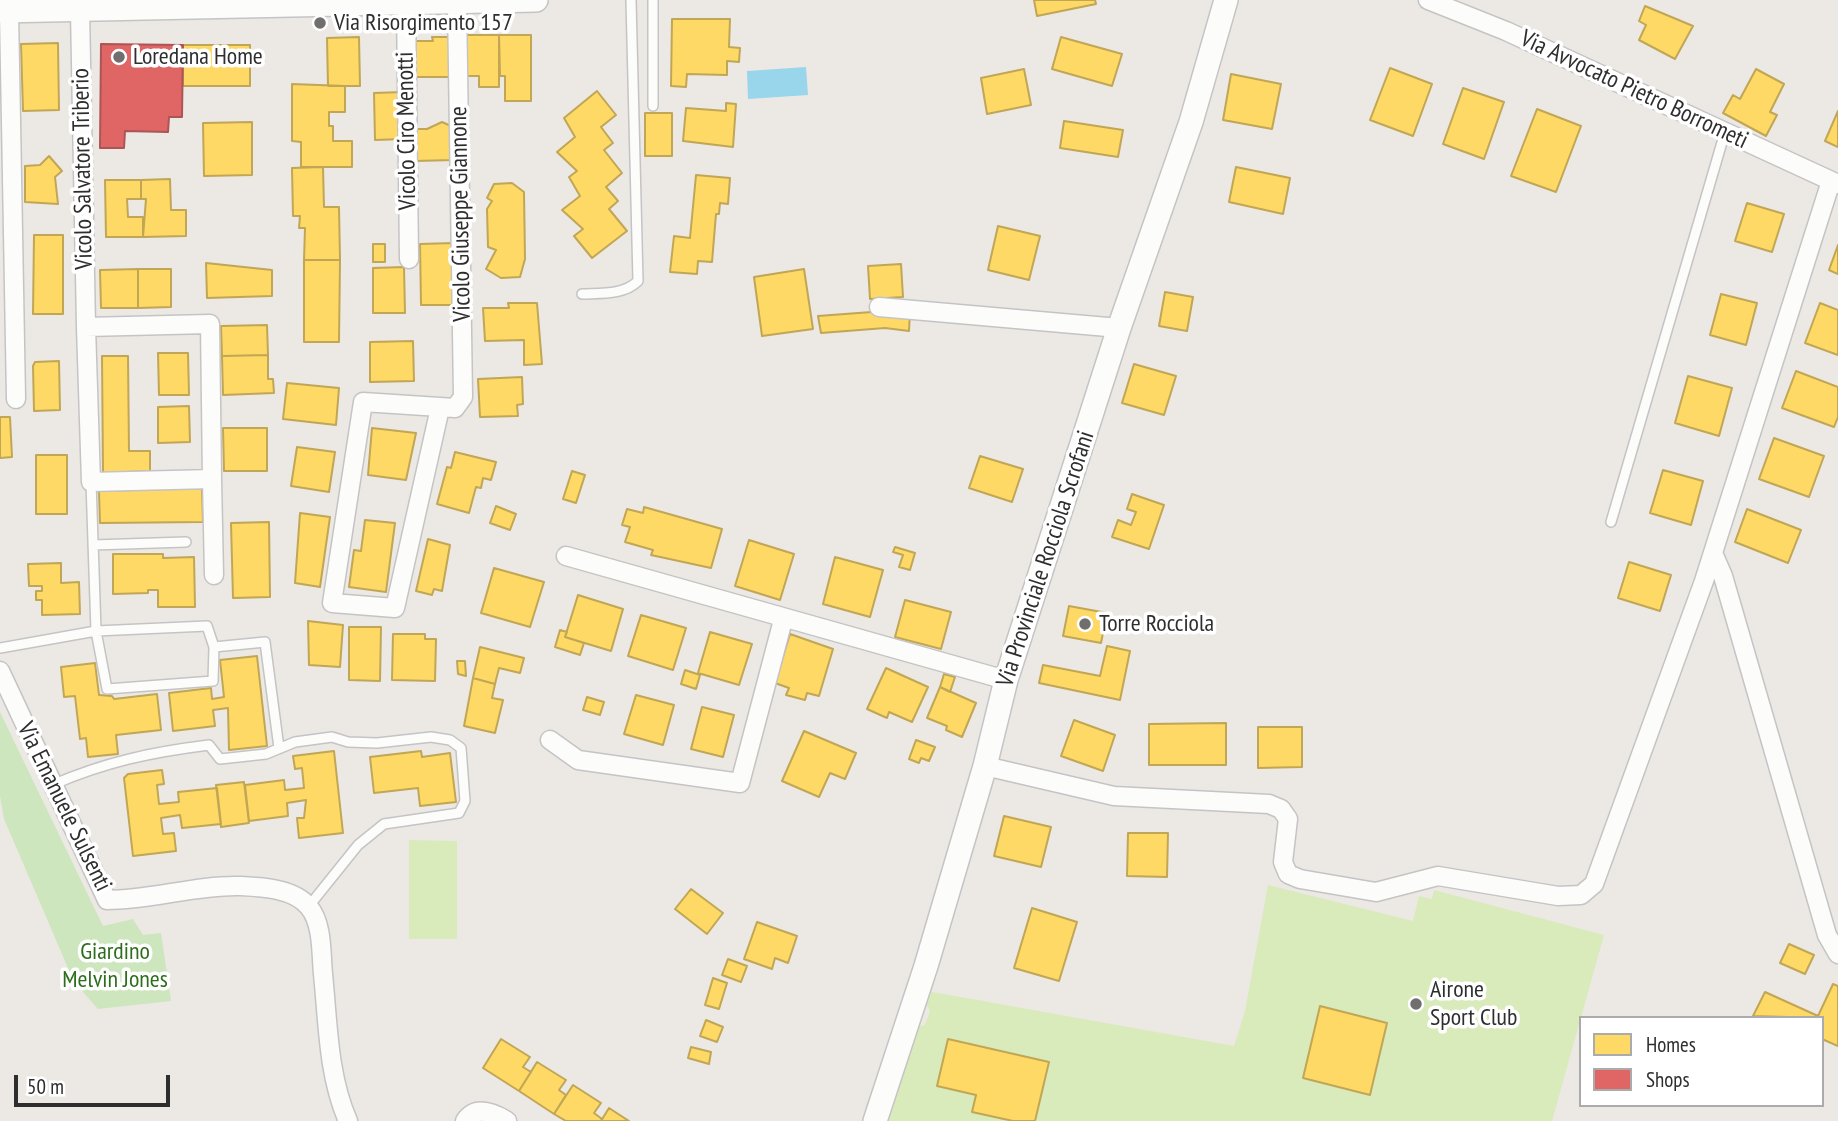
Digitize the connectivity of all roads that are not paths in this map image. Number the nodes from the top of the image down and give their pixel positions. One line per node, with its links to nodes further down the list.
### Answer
1 (536, 0): 7 (street)
2 (631, 0): 16 (lane)
3 (653, 0): 12 (lane)
4 (1226, 0): 19 (street, Via Provinciale Rocciola Scrofani)
5 (1428, 0): 13 (street, Via Avvocato Pietro Borrometi)
6 (377, 2): 8 (street); 9 (street)
7 (457, 2): 9 (street); 21 (street, Vicolo Giuseppe Giannone)
8 (276, 3): 10 (street)
9 (406, 3): 15 (street, Vicolo Ciro Menotti)
10 (84, 7): 11 (street); 18 (street, Vicolo Salvatore Triberio)
11 (4, 11): 20 (street)
12 (653, 106)
13 (1725, 132): 14 (street, Via Avvocato Pietro Borrometi); 24 (lane)
14 (1834, 182): 27 (street)
15 (409, 259)
16 (582, 294)
17 (879, 307): 19 (street)
18 (86, 327): 22 (street); 23 (street, Vicolo Salvatore Triberio)
19 (1119, 328): 35 (street, Via Provinciale Rocciola Scrofani)
20 (16, 399)
21 (440, 408): 21 (street)
22 (212, 479): 23 (street); 29 (street)
23 (91, 482): 26 (lane)
24 (1611, 522)
25 (186, 542): 26 (lane)
26 (93, 545): 31 (lane)
27 (1713, 553): 38 (street); 41 (street)
28 (566, 556): 30 (street)
29 (214, 575)
30 (783, 620): 35 (street); 36 (street)
31 (96, 631): 32 (lane); 32 (lane); 33 (lane)
32 (214, 647): 37 (lane)
33 (0, 648)
34 (0, 671): 39 (street, Via Emanuele Sulsenti)
35 (1006, 680): 38 (street, Via Provinciale Rocciola Scrofani)
36 (550, 740)
37 (279, 748): 39 (lane); 40 (lane)
38 (985, 766): 45 (street, Via Provinciale Rocciola Scrofani)
39 (52, 785): 40 (street, Via Emanuele Sulsenti)
40 (309, 906): 42 (street)
41 (1838, 954)
42 (348, 1121)
43 (465, 1121): 44 (street)
44 (507, 1121)
45 (875, 1121)

